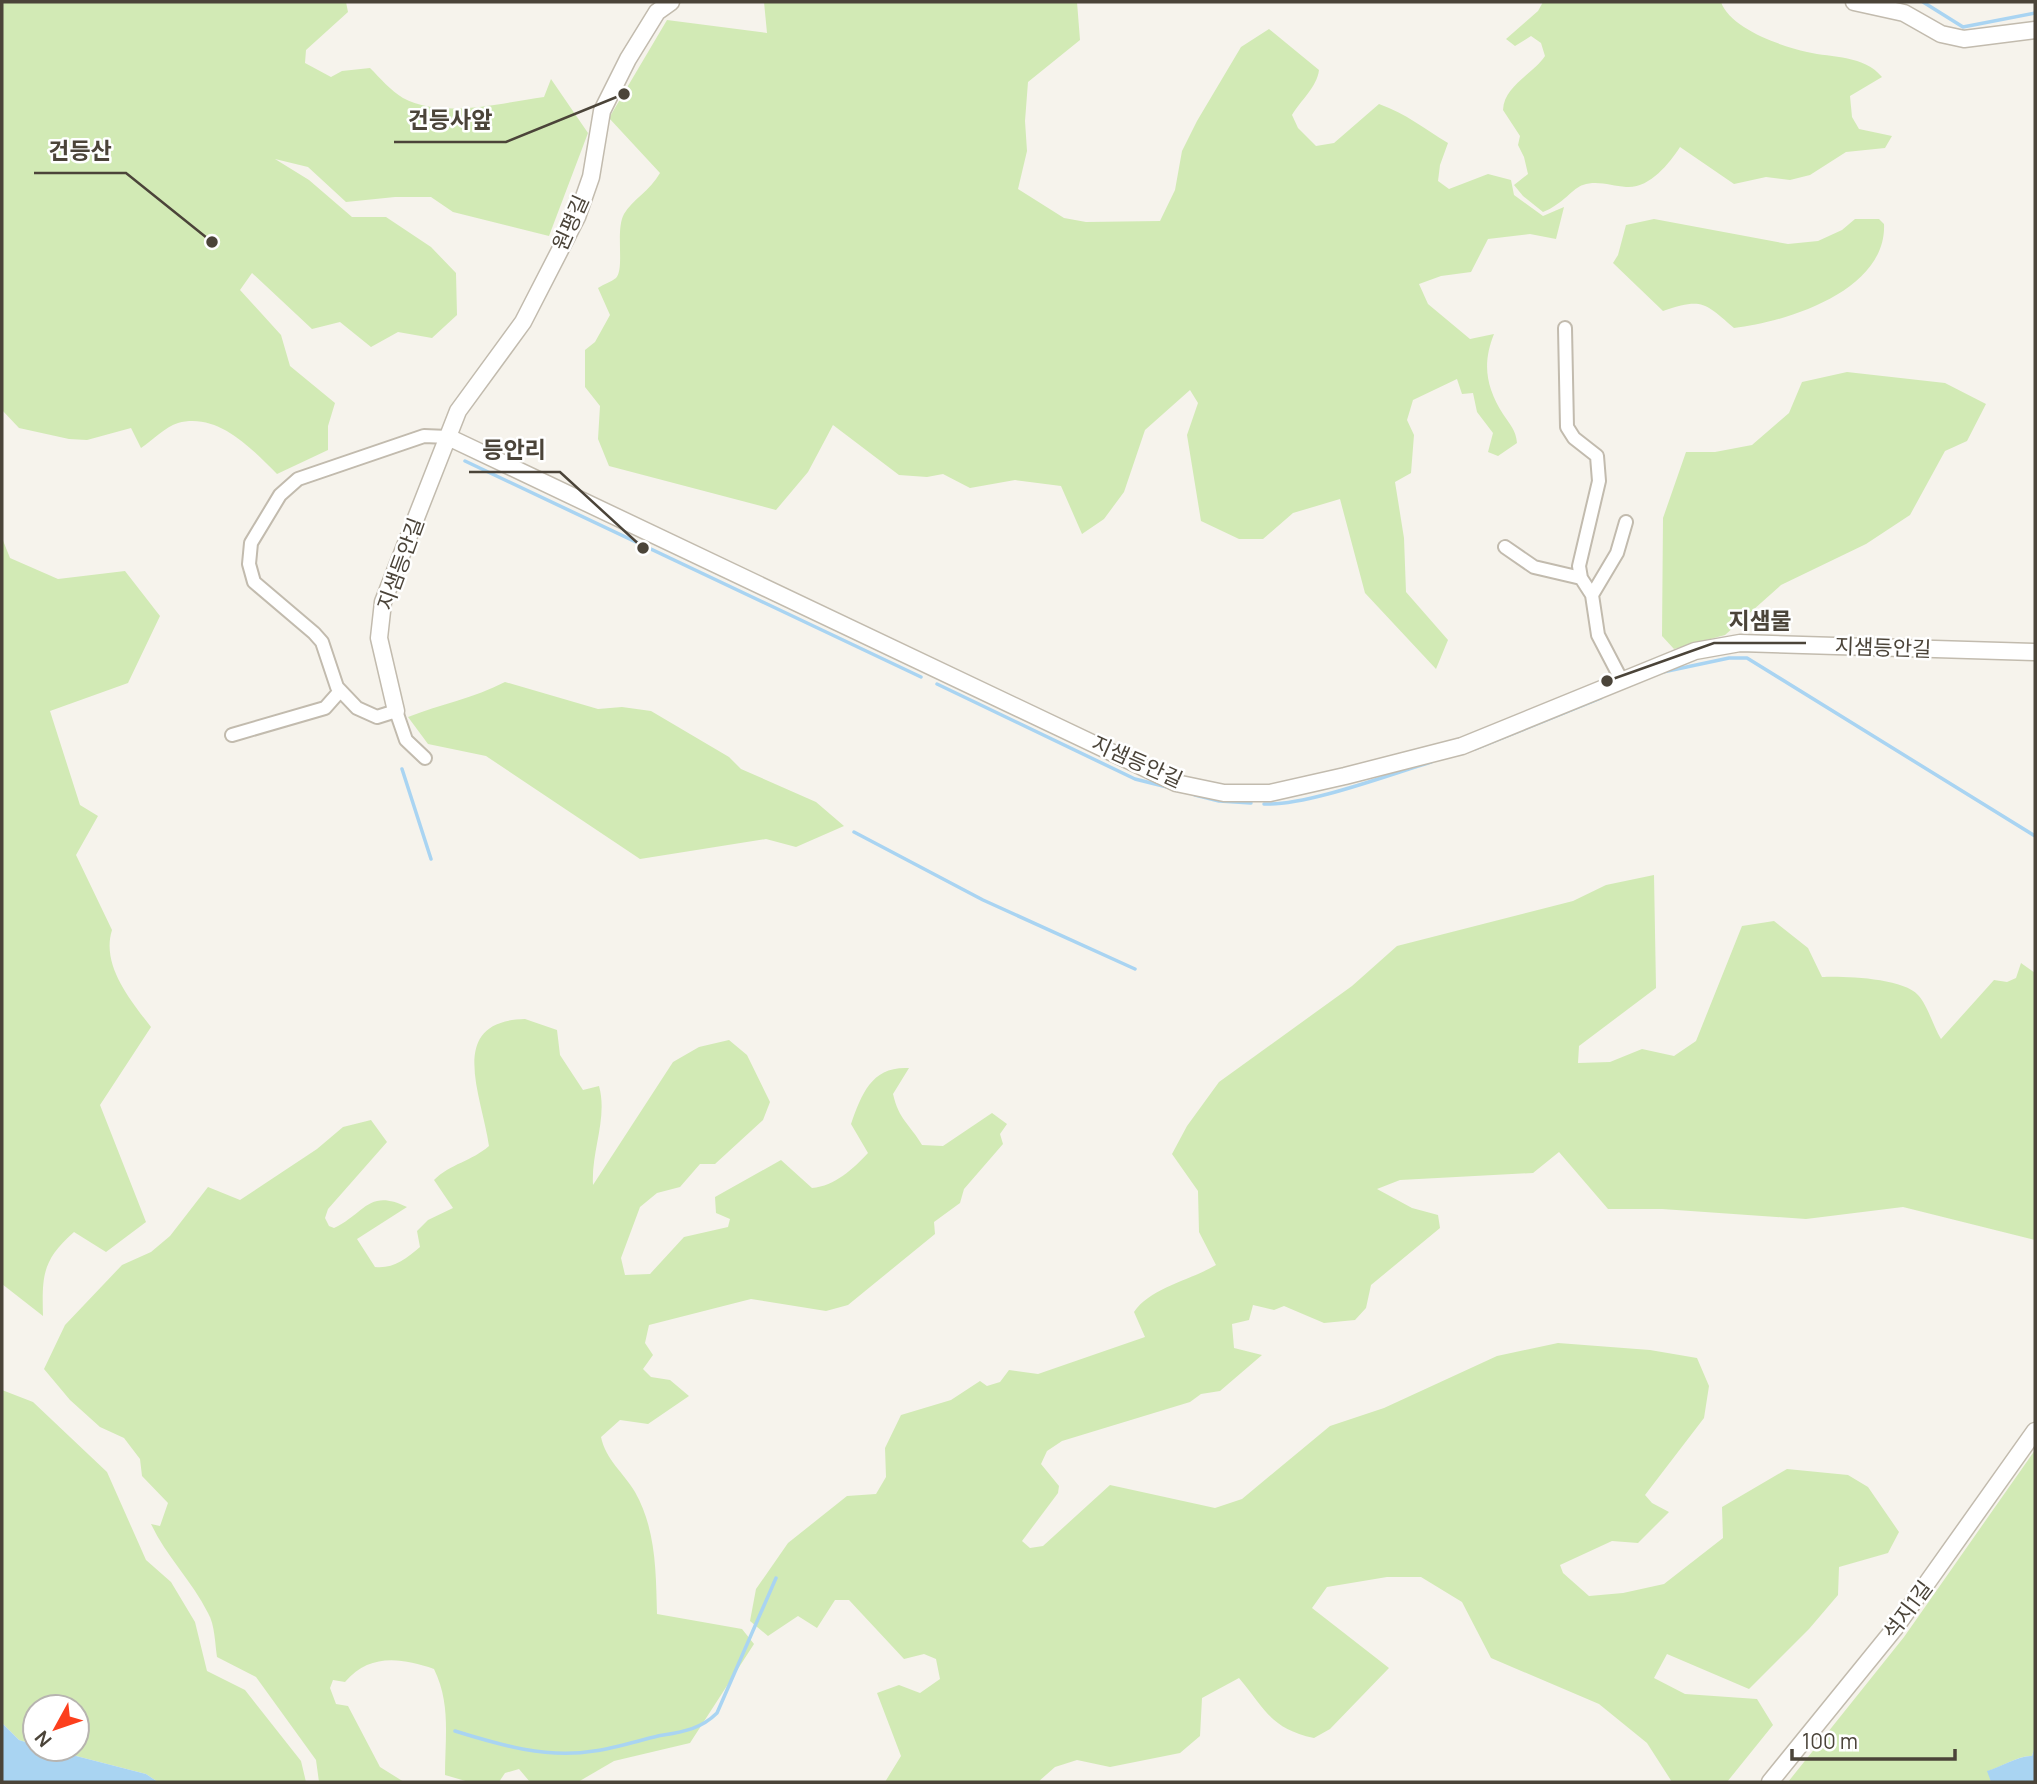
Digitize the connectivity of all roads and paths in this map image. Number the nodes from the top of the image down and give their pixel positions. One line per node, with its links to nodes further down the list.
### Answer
1 (671, 2): 5 (street, 원평길)
2 (1854, 2): 3 (street)
3 (2035, 30)
4 (1565, 327): 8 (street)
5 (448, 436): 11 (street, 지샘등안길); 12 (street); 13 (street, 지샘등안길)
6 (1626, 523): 9 (street)
7 (1505, 547): 8 (street)
8 (1581, 578): 9 (street)
9 (1592, 595): 11 (street)
10 (2035, 652): 11 (street, 지샘등안길)
11 (1622, 681)
12 (340, 691): 13 (street); 14 (street)
13 (396, 711): 15 (street)
14 (232, 735)
15 (425, 758)
16 (2035, 1431): 17 (street, 석지1길)
17 (1770, 1782)

